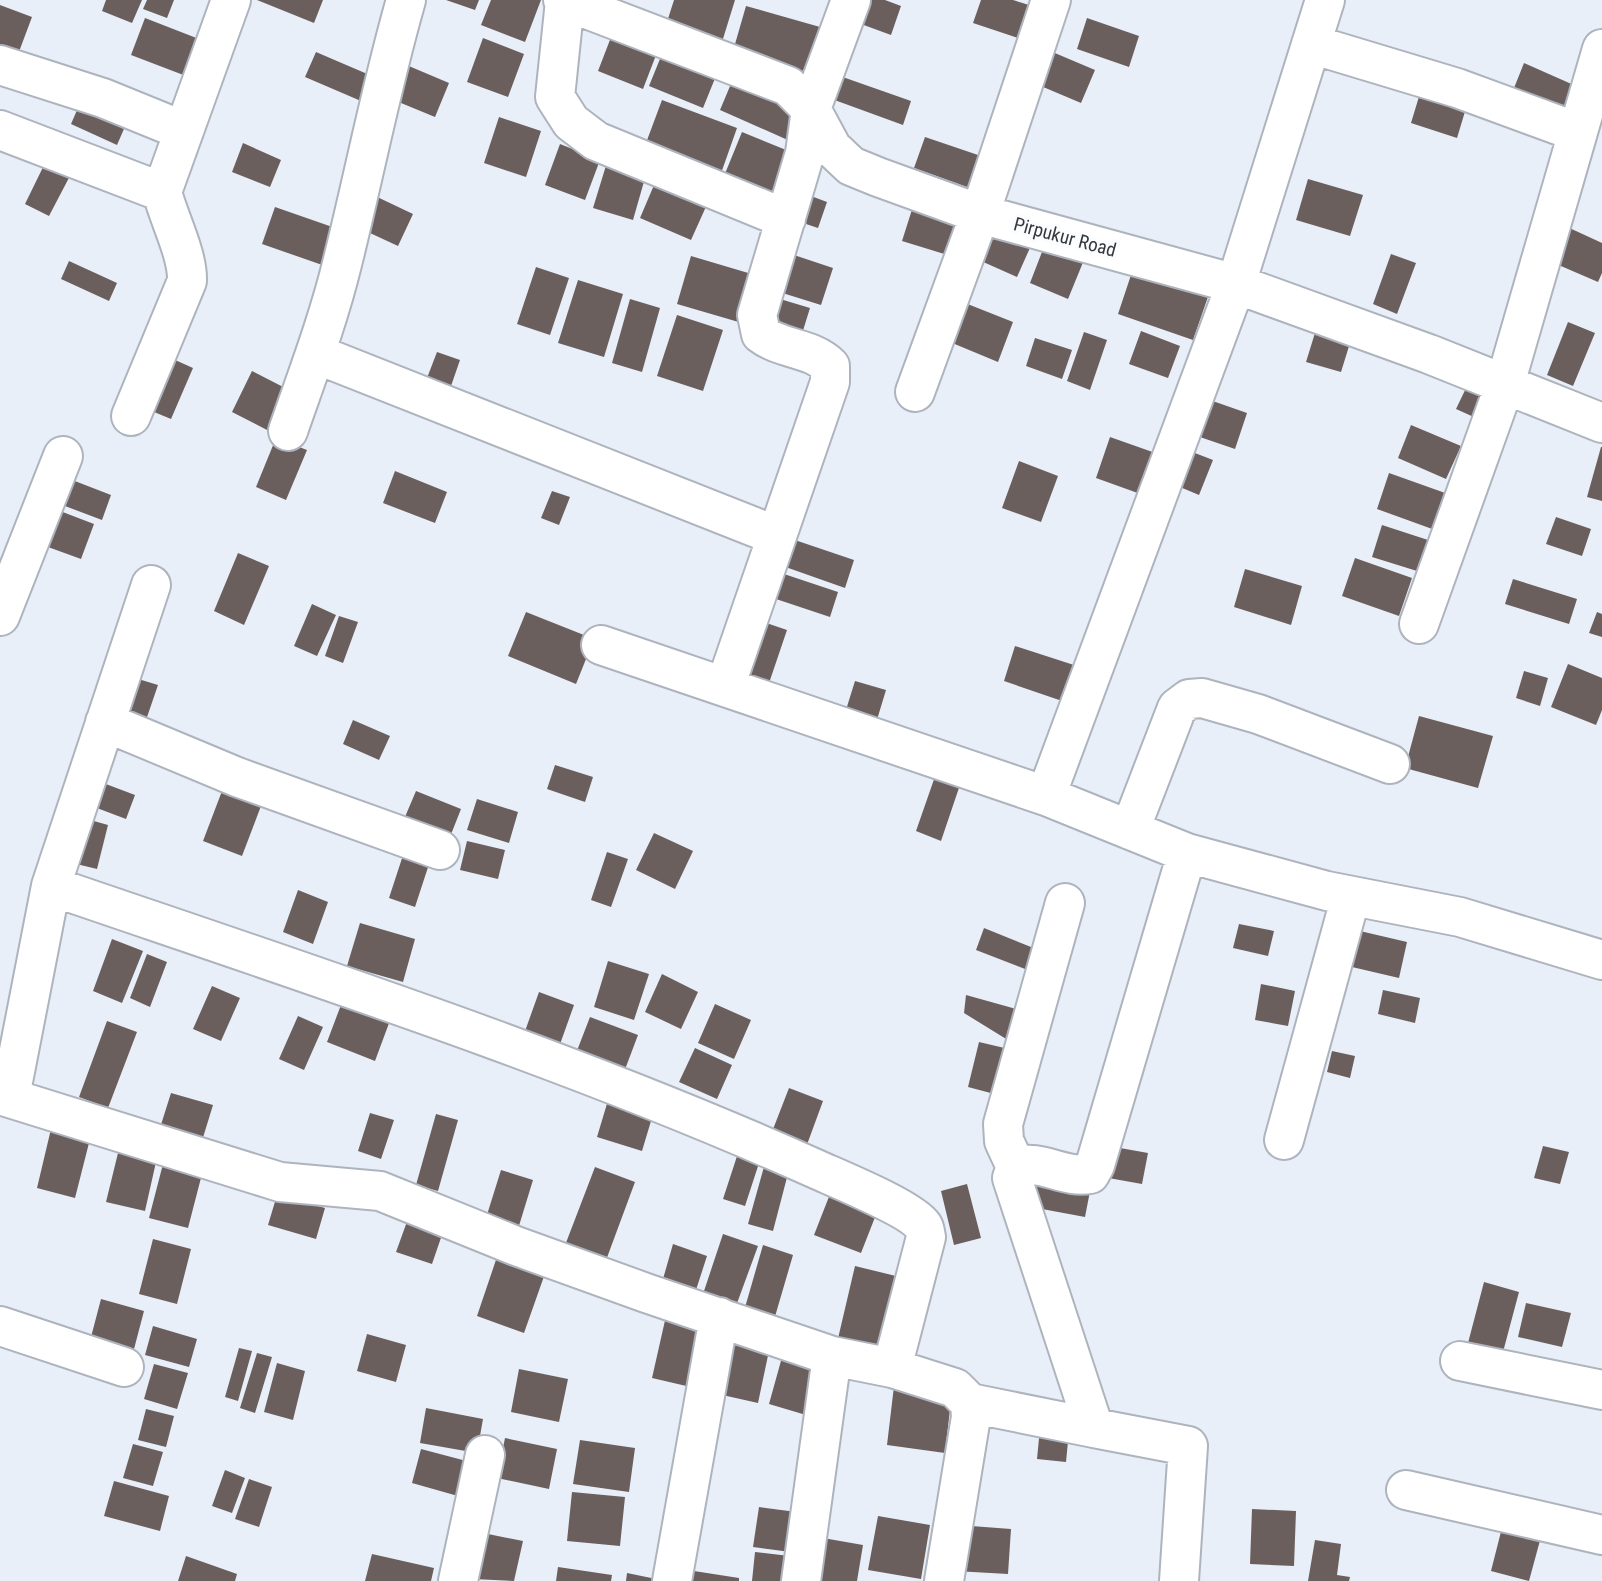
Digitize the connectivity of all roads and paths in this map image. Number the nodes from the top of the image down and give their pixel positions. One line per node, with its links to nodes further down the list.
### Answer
1 (231, 0): 12 (street)
2 (406, 0): 18 (street)
3 (564, 0): 10 (street, Pirpukur Road); 16 (street)
4 (851, 0): 10 (street)
5 (1051, 0): 15 (street)
6 (1325, 0): 7 (street)
7 (1311, 44): 13 (street); 17 (street)
8 (1602, 49): 13 (street)
9 (0, 65): 12 (street)
10 (811, 109): 15 (street, Pirpukur Road); 16 (street)
11 (0, 130): 14 (street)
12 (184, 131): 14 (street)
13 (1577, 132): 19 (street)
14 (162, 192): 21 (street)
15 (980, 214): 17 (street, Pirpukur Road); 20 (street)
16 (786, 219): 25 (street)
17 (1236, 284): 19 (street, Pirpukur Road); 33 (street)
18 (316, 354): 23 (street); 25 (street)
19 (1505, 384): 22 (street, Pirpukur Road); 28 (street)
20 (915, 392)
21 (131, 416)
22 (1602, 423)
23 (288, 431)
24 (63, 456): 27 (street)
25 (777, 536): 30 (street)
26 (151, 586): 31 (street)
27 (0, 616)
28 (1419, 624)
29 (601, 645): 30 (street)
30 (725, 687): 33 (street)
31 (105, 722): 35 (street); 37 (street)
32 (1390, 764): 34 (street)
33 (1046, 796): 34 (street)
34 (1130, 830): 36 (street)
35 (440, 850)
36 (1187, 853): 38 (street); 43 (street)
37 (51, 886): 41 (street); 49 (street)
38 (1352, 896): 40 (street); 42 (street)
39 (1065, 903): 43 (street)
40 (1602, 960)
41 (5, 1096): 44 (street)
42 (1284, 1140)
43 (1016, 1167): 52 (street)
44 (719, 1317): 46 (street); 57 (street)
45 (0, 1326): 48 (street)
46 (832, 1356): 49 (street); 58 (street)
47 (1460, 1361): 50 (street)
48 (124, 1367)
49 (892, 1368): 51 (street)
50 (1602, 1390)
51 (970, 1403): 52 (street); 59 (street)
52 (1094, 1428): 60 (street)
53 (485, 1455): 56 (street)
54 (1406, 1490): 55 (street)
55 (1602, 1535)
56 (458, 1581)
57 (672, 1581)
58 (802, 1581)
59 (944, 1581)
60 (1179, 1581)

